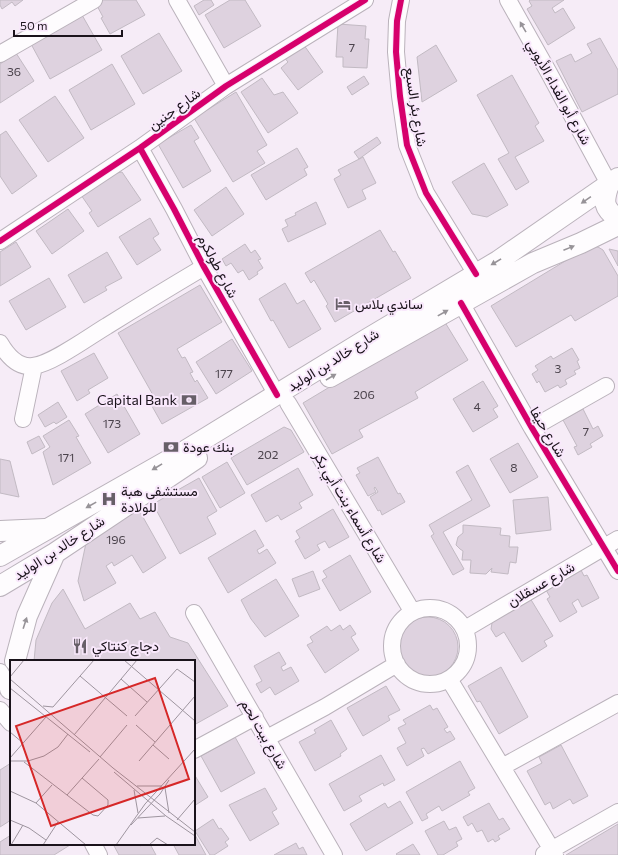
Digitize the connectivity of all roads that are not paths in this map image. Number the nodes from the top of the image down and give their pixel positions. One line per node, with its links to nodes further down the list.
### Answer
1 (94, 0): 6 (street)
2 (177, 0): 7 (street)
3 (366, 0): 7 (street, شارع جنين)
4 (401, 0): 14 (street, شارع بئر السبع)
5 (513, 2): 9 (street, شارع أبو الفداء الأيوبي, one-way to 5)
6 (3, 47)
7 (226, 86): 8 (street, شارع جنين)
8 (140, 148): 12 (street, شارع جنين); 13 (street, شارع طولكرم)
9 (613, 181): 10 (main road); 14 (main road, شارع خالد بن الوليد, one-way to 14)
10 (618, 219)
11 (618, 225): 15 (main road, شارع خالد بن الوليد, one-way to 11)
12 (0, 241)
13 (204, 267): 17 (street); 19 (street, شارع طولكرم)
14 (476, 274): 19 (main road, شارع خالد بن الوليد)
15 (461, 303): 19 (main road, شارع خالد بن الوليد, one-way to 15); 21 (street, شارع حيفا)
16 (0, 343): 17 (street)
17 (34, 366): 20 (street)
18 (606, 386): 21 (street)
19 (282, 399): 22 (main road, شارع خالد بن الوليد, one-way to 22); 26 (main road, شارع خالد بن الوليد); 30 (street, شارع أسماء بنت أبي بكر)
20 (23, 419)
21 (532, 428): 25 (street, شارع حيفا)
22 (47, 529): 23 (main road); 27 (main road, شارع خالد بن الوليد)
23 (0, 530)
24 (618, 539): 25 (street, شارع عسقلان)
25 (604, 548): 28 (street, شارع حيفا); 32 (street, شارع عسقلان)
26 (55, 553): 29 (main road, شارع خالد بن الوليد); 33 (main road, one-way to 26)
27 (0, 556)
28 (618, 571)
29 (0, 586)
30 (412, 611): 32 (street); 34 (street)
31 (194, 613): 40 (street, شارع بيت لحم)
32 (465, 629): 36 (street)
33 (15, 660)
34 (397, 664): 36 (street); 42 (street)
35 (0, 672): 37 (street)
36 (449, 679): 44 (street)
37 (10, 686)
38 (618, 703): 44 (street)
39 (0, 710): 41 (street)
40 (255, 717): 42 (street, شارع بيت لحم); 43 (street)
41 (10, 722)
42 (267, 738): 49 (street, شارع بيت لحم)
43 (195, 749)
44 (502, 767): 47 (street)
45 (618, 812): 47 (street)
46 (94, 845): 48 (street)
47 (550, 853)
48 (99, 855)
49 (334, 855)

